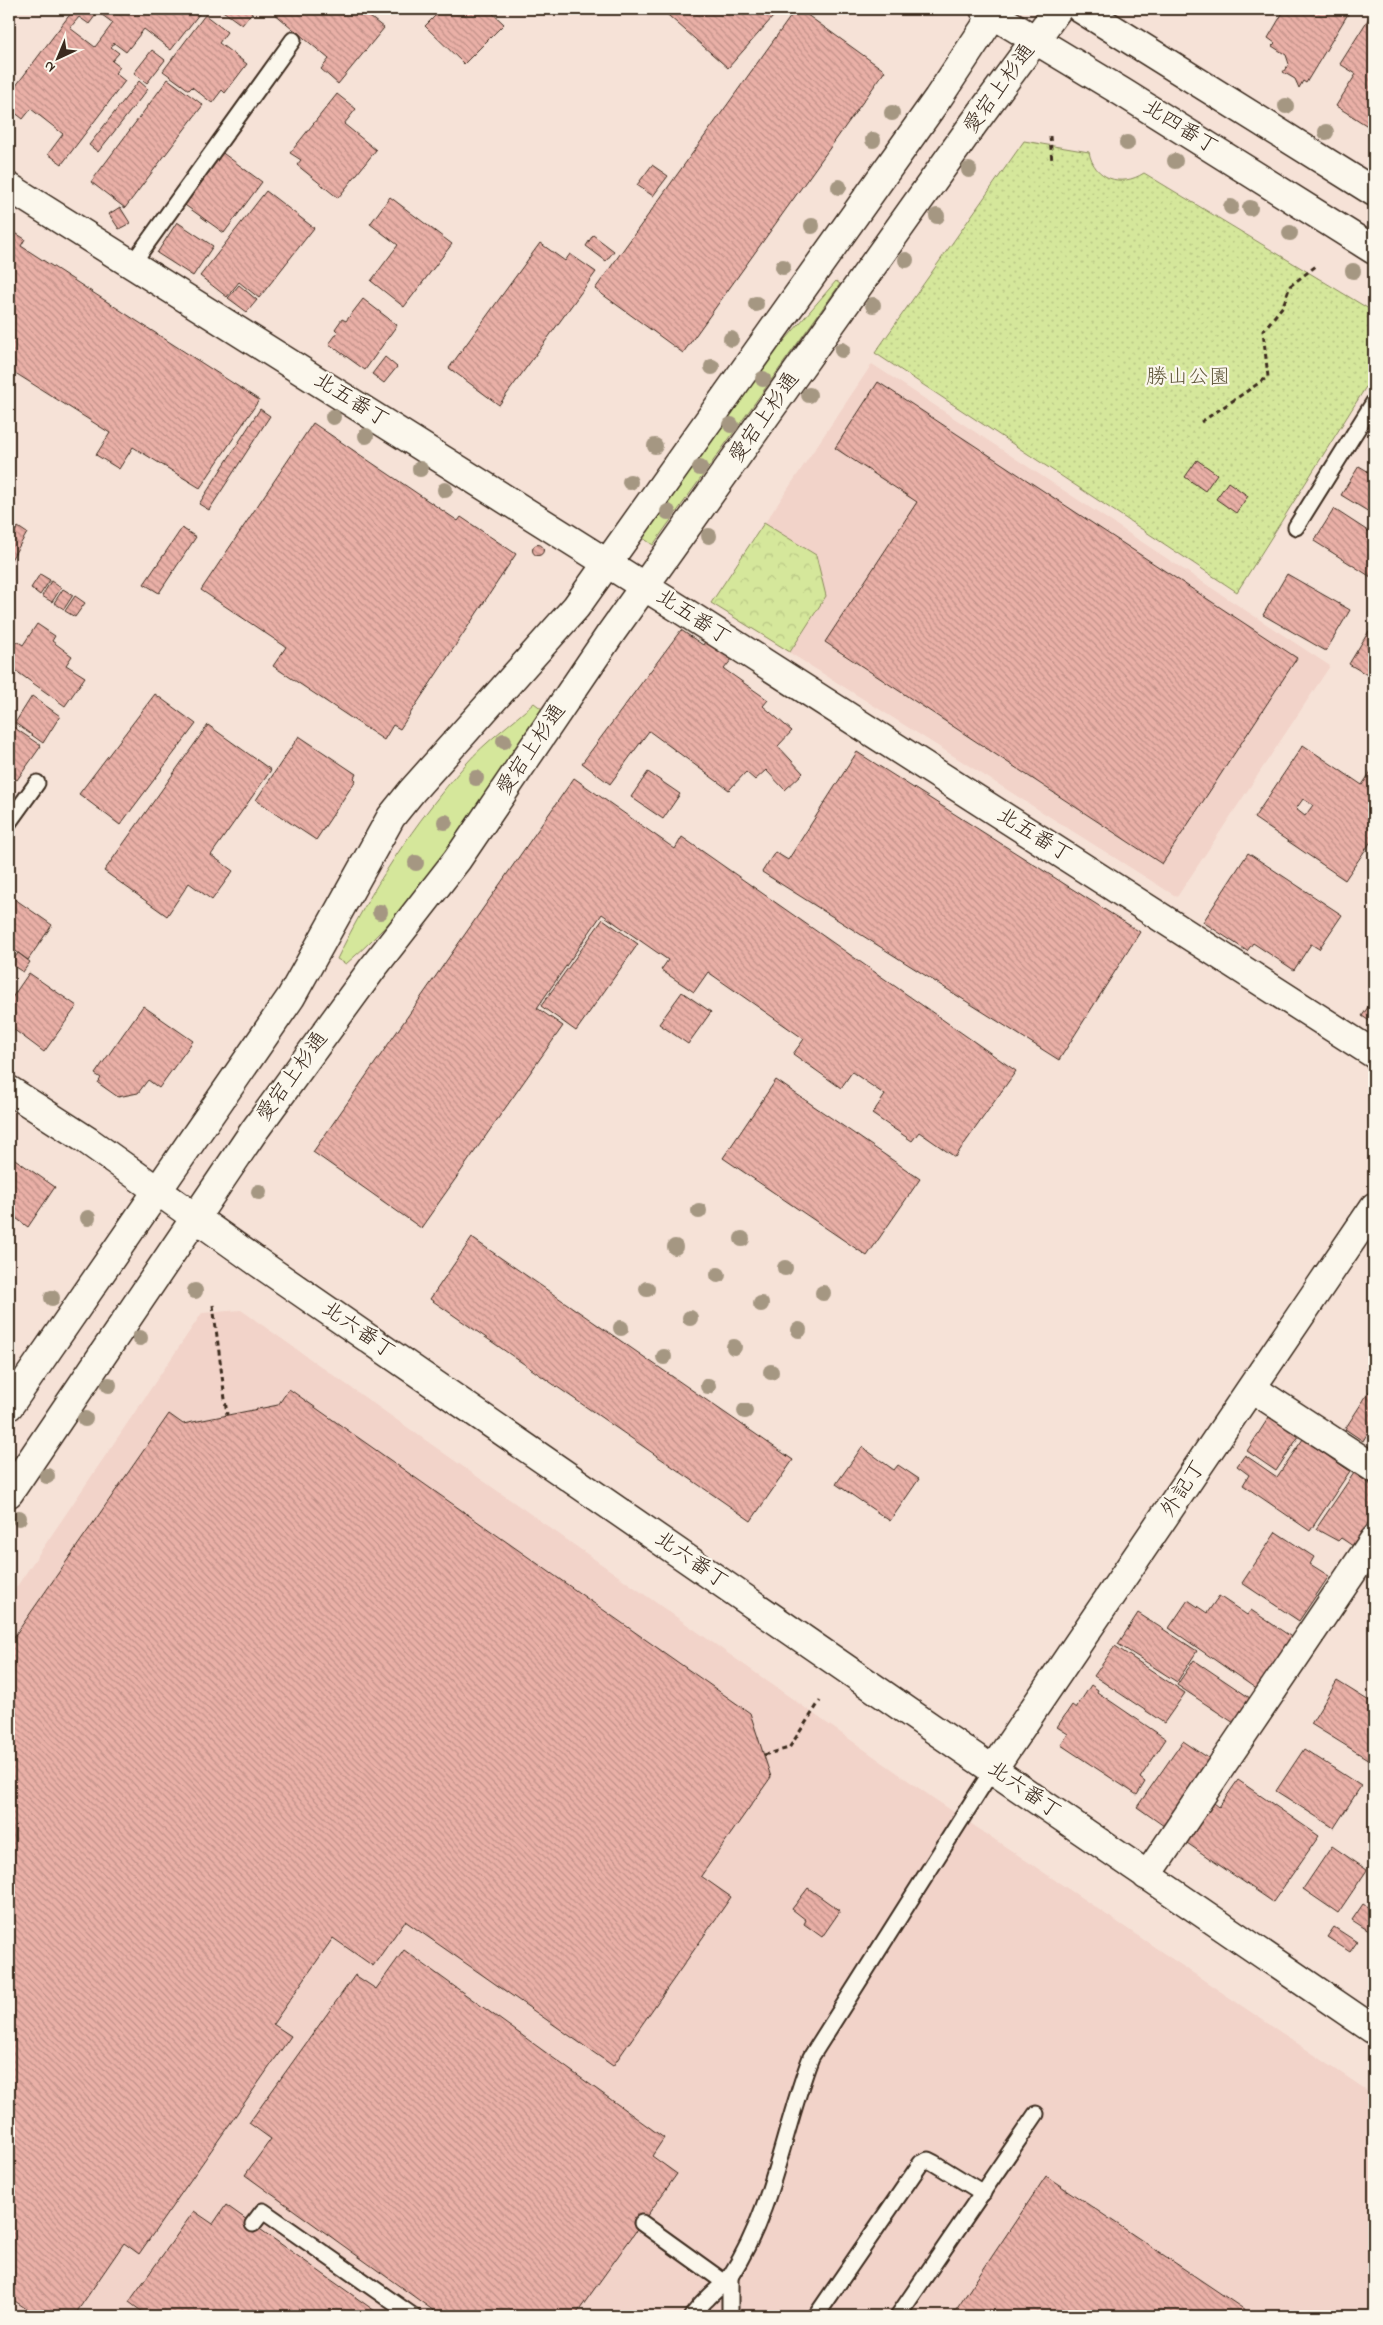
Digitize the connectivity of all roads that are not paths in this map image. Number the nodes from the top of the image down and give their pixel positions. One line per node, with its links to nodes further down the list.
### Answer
1 (1058, 9): 5 (street, 愛宕上杉通)
2 (1080, 9): 7 (street)
3 (991, 11): 5 (street, 北四番丁); 12 (street)
4 (292, 40): 9 (lane)
5 (1035, 40): 8 (street, 北四番丁); 13 (street, 愛宕上杉通)
6 (9, 187): 9 (street, 北五番丁)
7 (1374, 192)
8 (1374, 250)
9 (132, 264): 12 (street, 北五番丁)
10 (1374, 402): 11 (lane)
11 (1296, 527)
12 (606, 563): 13 (street, 北五番丁); 18 (street)
13 (645, 587): 16 (street, 北五番丁); 20 (street, 愛宕上杉通)
14 (37, 784): 15 (lane)
15 (9, 822)
16 (1374, 1054)
17 (9, 1090): 18 (street, 北六番丁)
18 (156, 1190): 20 (street, 北六番丁); 22 (street)
19 (1374, 1207): 21 (street, 外記丁)
20 (195, 1217): 24 (street, 愛宕上杉通); 26 (street, 北六番丁)
21 (1253, 1389): 23 (street); 26 (street, 外記丁)
22 (9, 1406)
23 (1374, 1468)
24 (9, 1492)
25 (1374, 1540): 27 (street)
26 (993, 1770): 27 (street, 北六番丁); 33 (lane)
27 (1148, 1876): 28 (street, 北六番丁)
28 (1374, 2030)
29 (1036, 2114): 30 (lane)
30 (983, 2193): 34 (lane); 38 (lane)
31 (642, 2223): 33 (lane)
32 (253, 2224): 35 (lane)
33 (727, 2280): 36 (lane); 37 (lane)
34 (821, 2313)
35 (413, 2316)
36 (692, 2316)
37 (728, 2316)
38 (898, 2316)

